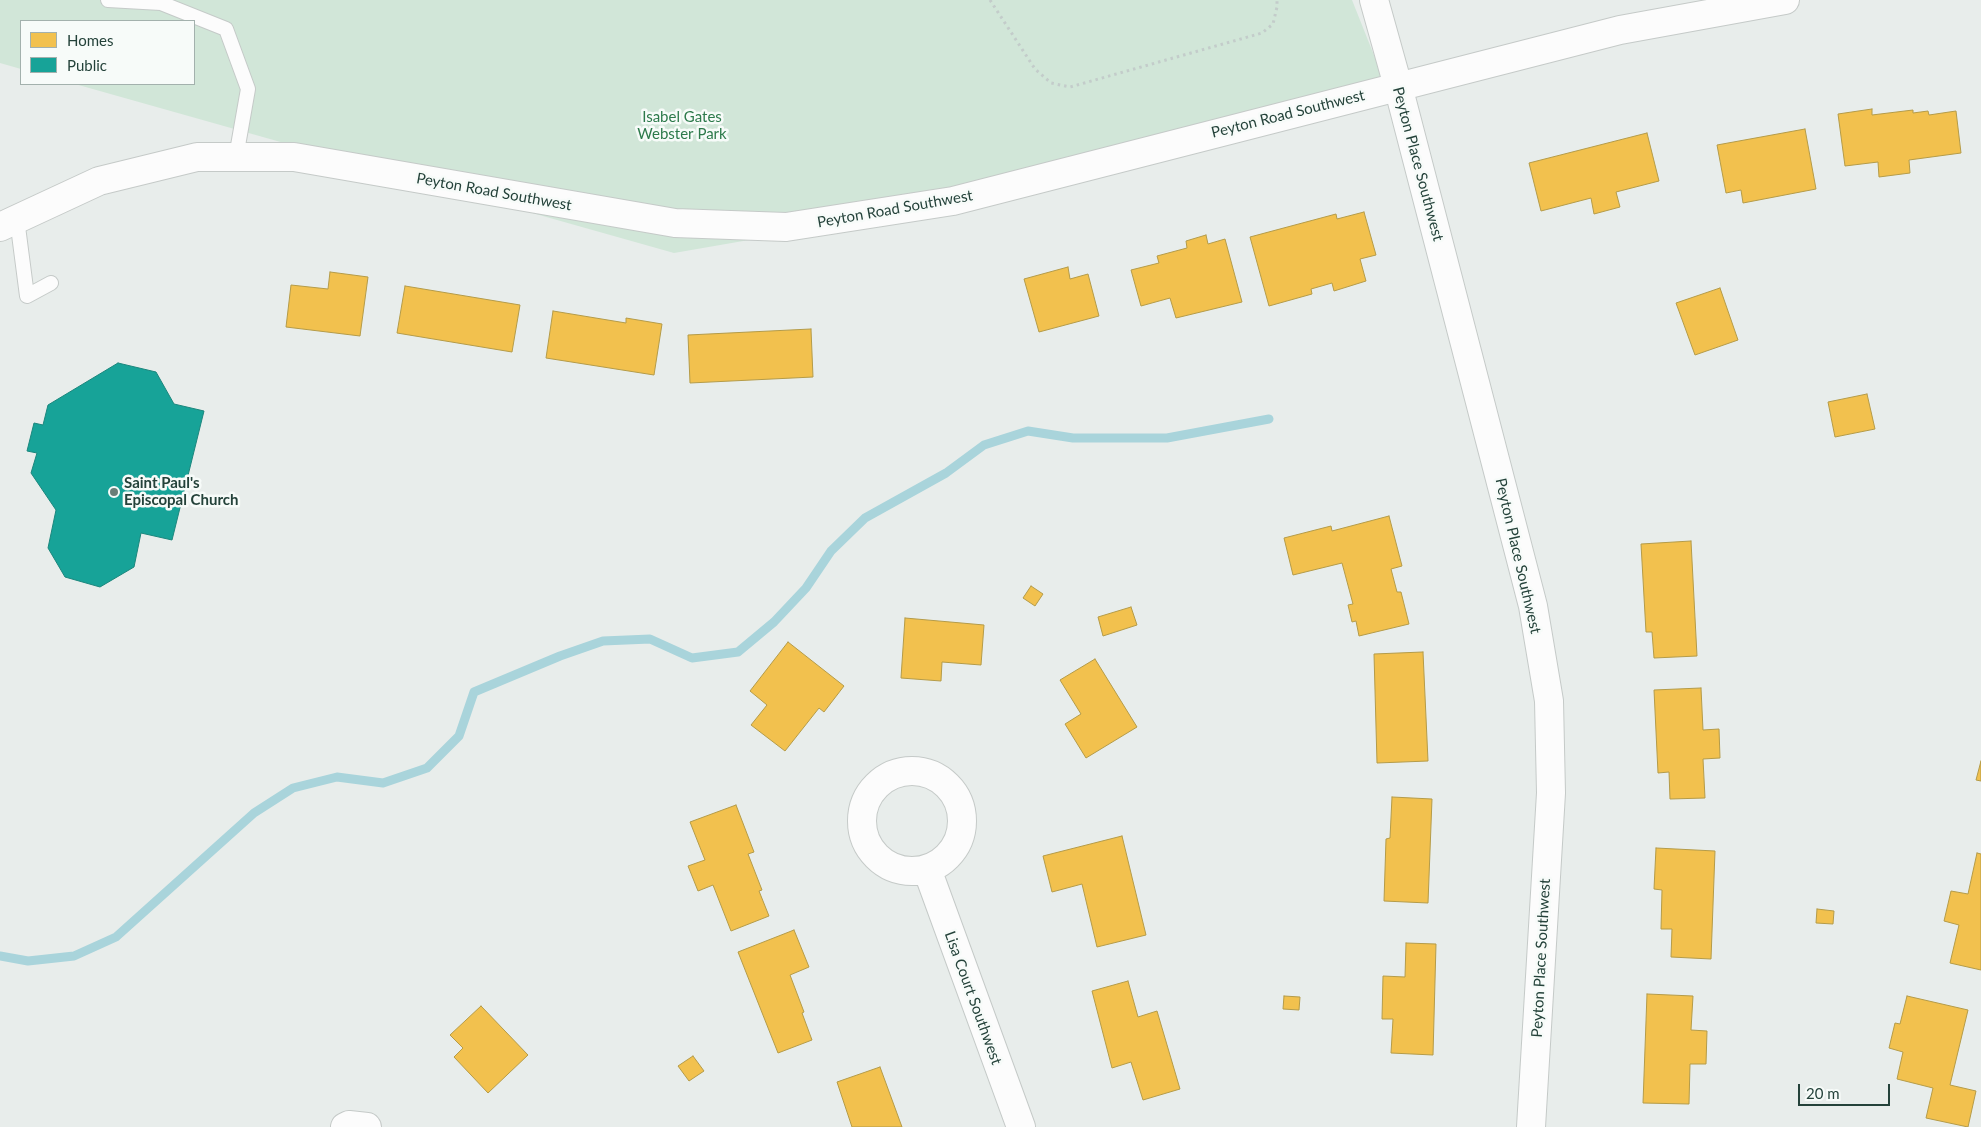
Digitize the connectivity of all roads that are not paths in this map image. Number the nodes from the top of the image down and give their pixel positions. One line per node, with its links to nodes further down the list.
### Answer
1 (108, 0): 5 (lane)
2 (1374, 0): 4 (street, Peyton Place Southwest)
3 (1785, 0): 4 (street, Peyton Road Southwest)
4 (1398, 86): 5 (street, Peyton Road Southwest); 12 (street, Peyton Place Southwest)
5 (236, 157): 6 (street, Peyton Road Southwest)
6 (9, 223): 7 (lane)
7 (51, 283)
8 (927, 869): 11 (street, Lisa Court Southwest)
9 (345, 1127): 10 (street)
10 (367, 1127)
11 (1021, 1127)
12 (1531, 1127)

